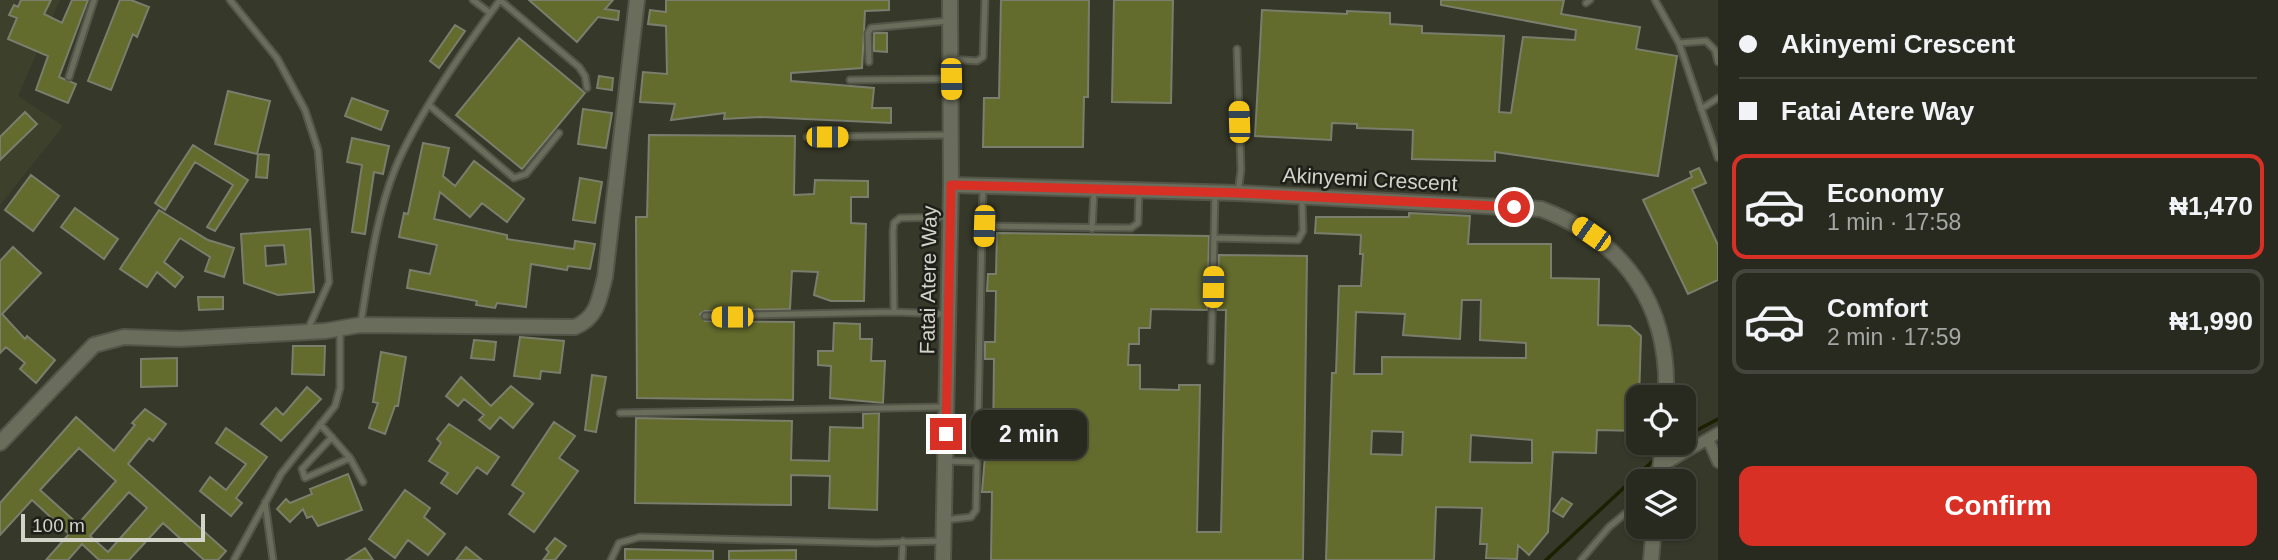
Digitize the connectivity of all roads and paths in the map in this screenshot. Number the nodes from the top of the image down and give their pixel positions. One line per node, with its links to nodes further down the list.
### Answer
1 (94, 0): 15 (lane)
2 (230, 0): 42 (lane)
3 (473, 0): 8 (lane)
4 (637, 0): 40 (street)
5 (950, 0): 9 (street, Fatai Atere Way)
6 (985, 0): 12 (lane)
7 (1655, 0): 10 (lane)
8 (490, 13): 18 (lane); 20 (lane)
9 (950, 21): 12 (street, Fatai Atere Way); 13 (lane)
10 (1679, 43): 14 (lane); 21 (lane)
11 (1237, 50): 31 (lane)
12 (951, 59): 16 (street, Fatai Atere Way)
13 (869, 62)
14 (1718, 62)
15 (69, 77)
16 (951, 79): 17 (lane); 23 (street, Fatai Atere Way)
17 (850, 80)
18 (587, 88)
19 (1718, 98): 21 (lane)
20 (430, 106): 22 (lane); 40 (lane)
21 (1702, 109): 25 (lane)
22 (559, 133)
23 (951, 135): 24 (lane); 26 (street, Fatai Atere Way)
24 (807, 137)
25 (1718, 159)
26 (951, 185): 27 (street, Akinyemi Crescent); 33 (street, Fatai Atere Way)
27 (983, 186): 28 (street, Akinyemi Crescent); 34 (lane)
28 (1094, 189): 29 (street, Akinyemi Crescent); 35 (lane)
29 (1139, 190): 30 (street, Akinyemi Crescent); 35 (lane)
30 (1215, 192): 31 (street, Akinyemi Crescent); 36 (lane)
31 (1238, 193): 32 (street, Akinyemi Crescent)
32 (1302, 196): 36 (lane); 44 (street, Akinyemi Crescent)
33 (950, 217): 37 (lane); 38 (street, Fatai Atere Way)
34 (984, 226): 35 (lane); 53 (lane)
35 (1092, 229)
36 (1214, 238): 43 (lane)
37 (894, 312): 38 (lane); 39 (lane)
38 (948, 314): 45 (street, Fatai Atere Way)
39 (705, 316)
40 (360, 325): 41 (street)
41 (340, 328): 42 (street); 47 (lane)
42 (307, 332): 50 (street)
43 (1211, 361)
44 (1665, 385)
45 (947, 407): 46 (lane); 52 (street, Fatai Atere Way)
46 (620, 413)
47 (320, 424): 49 (lane); 57 (lane)
48 (1713, 436): 54 (street); 55 (street)
49 (332, 437): 51 (lane); 51 (lane)
50 (0, 443)
51 (351, 458): 56 (lane)
52 (946, 461): 53 (lane); 59 (street, Fatai Atere Way)
53 (977, 462): 59 (lane)
54 (1718, 462)
55 (1667, 469)
56 (363, 482)
57 (265, 502): 63 (lane); 64 (lane)
58 (1626, 513): 68 (lane)
59 (944, 520): 62 (street, Fatai Atere Way)
60 (1653, 539): 69 (street)
61 (903, 541): 62 (lane); 65 (lane); 66 (lane)
62 (944, 541): 67 (street, Fatai Atere Way)
63 (234, 560)
64 (273, 560)
65 (611, 560)
66 (902, 560)
67 (943, 560)
68 (1581, 560)
69 (1651, 560)

